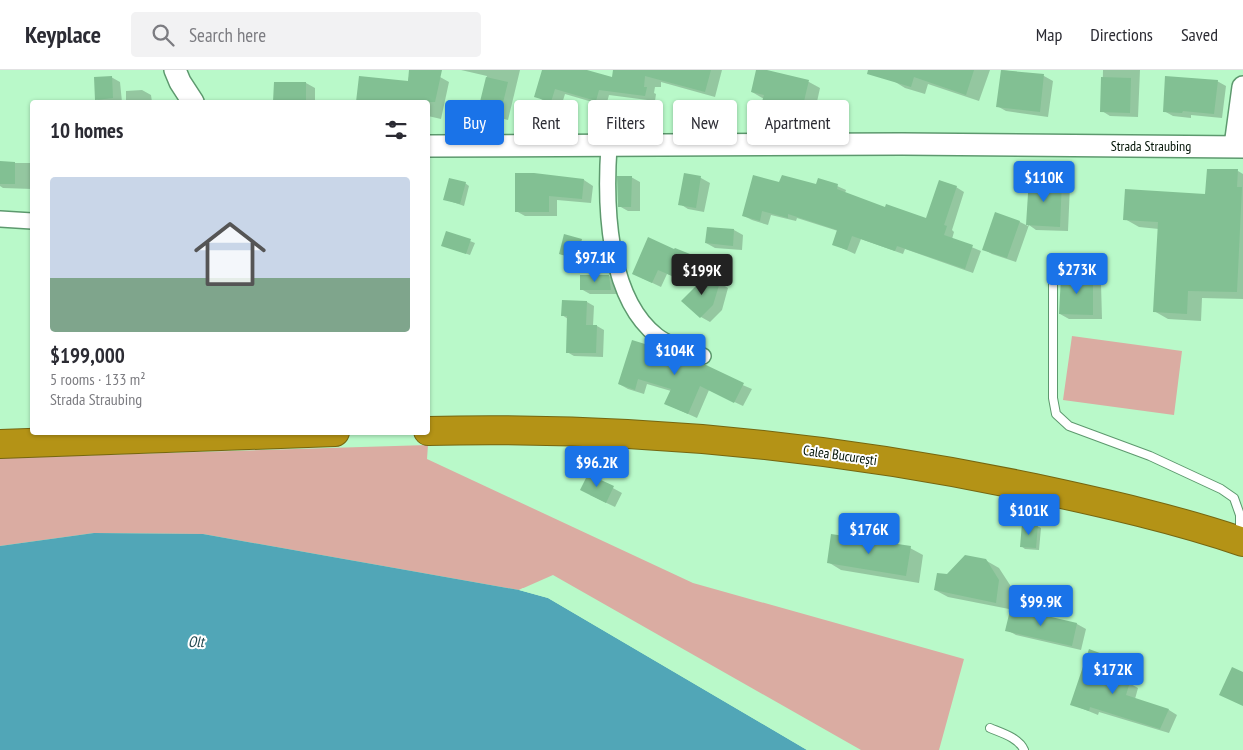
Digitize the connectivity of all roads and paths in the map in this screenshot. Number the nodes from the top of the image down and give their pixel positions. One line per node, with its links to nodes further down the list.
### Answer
1 (175, 70): 3 (main road)
2 (1243, 87): 6 (main road)
3 (192, 100)
4 (430, 146): 5 (main road, Strada Straubing)
5 (609, 146): 6 (main road, Strada Straubing); 10 (street)
6 (1239, 146)
7 (0, 219): 8 (street)
8 (30, 221)
9 (1053, 274): 14 (lane)
10 (703, 356)
11 (430, 430): 14 (highway, Calea București)
12 (251, 435): 13 (highway)
13 (0, 444)
14 (1241, 541)
15 (990, 728): 16 (lane)
16 (1024, 750)

